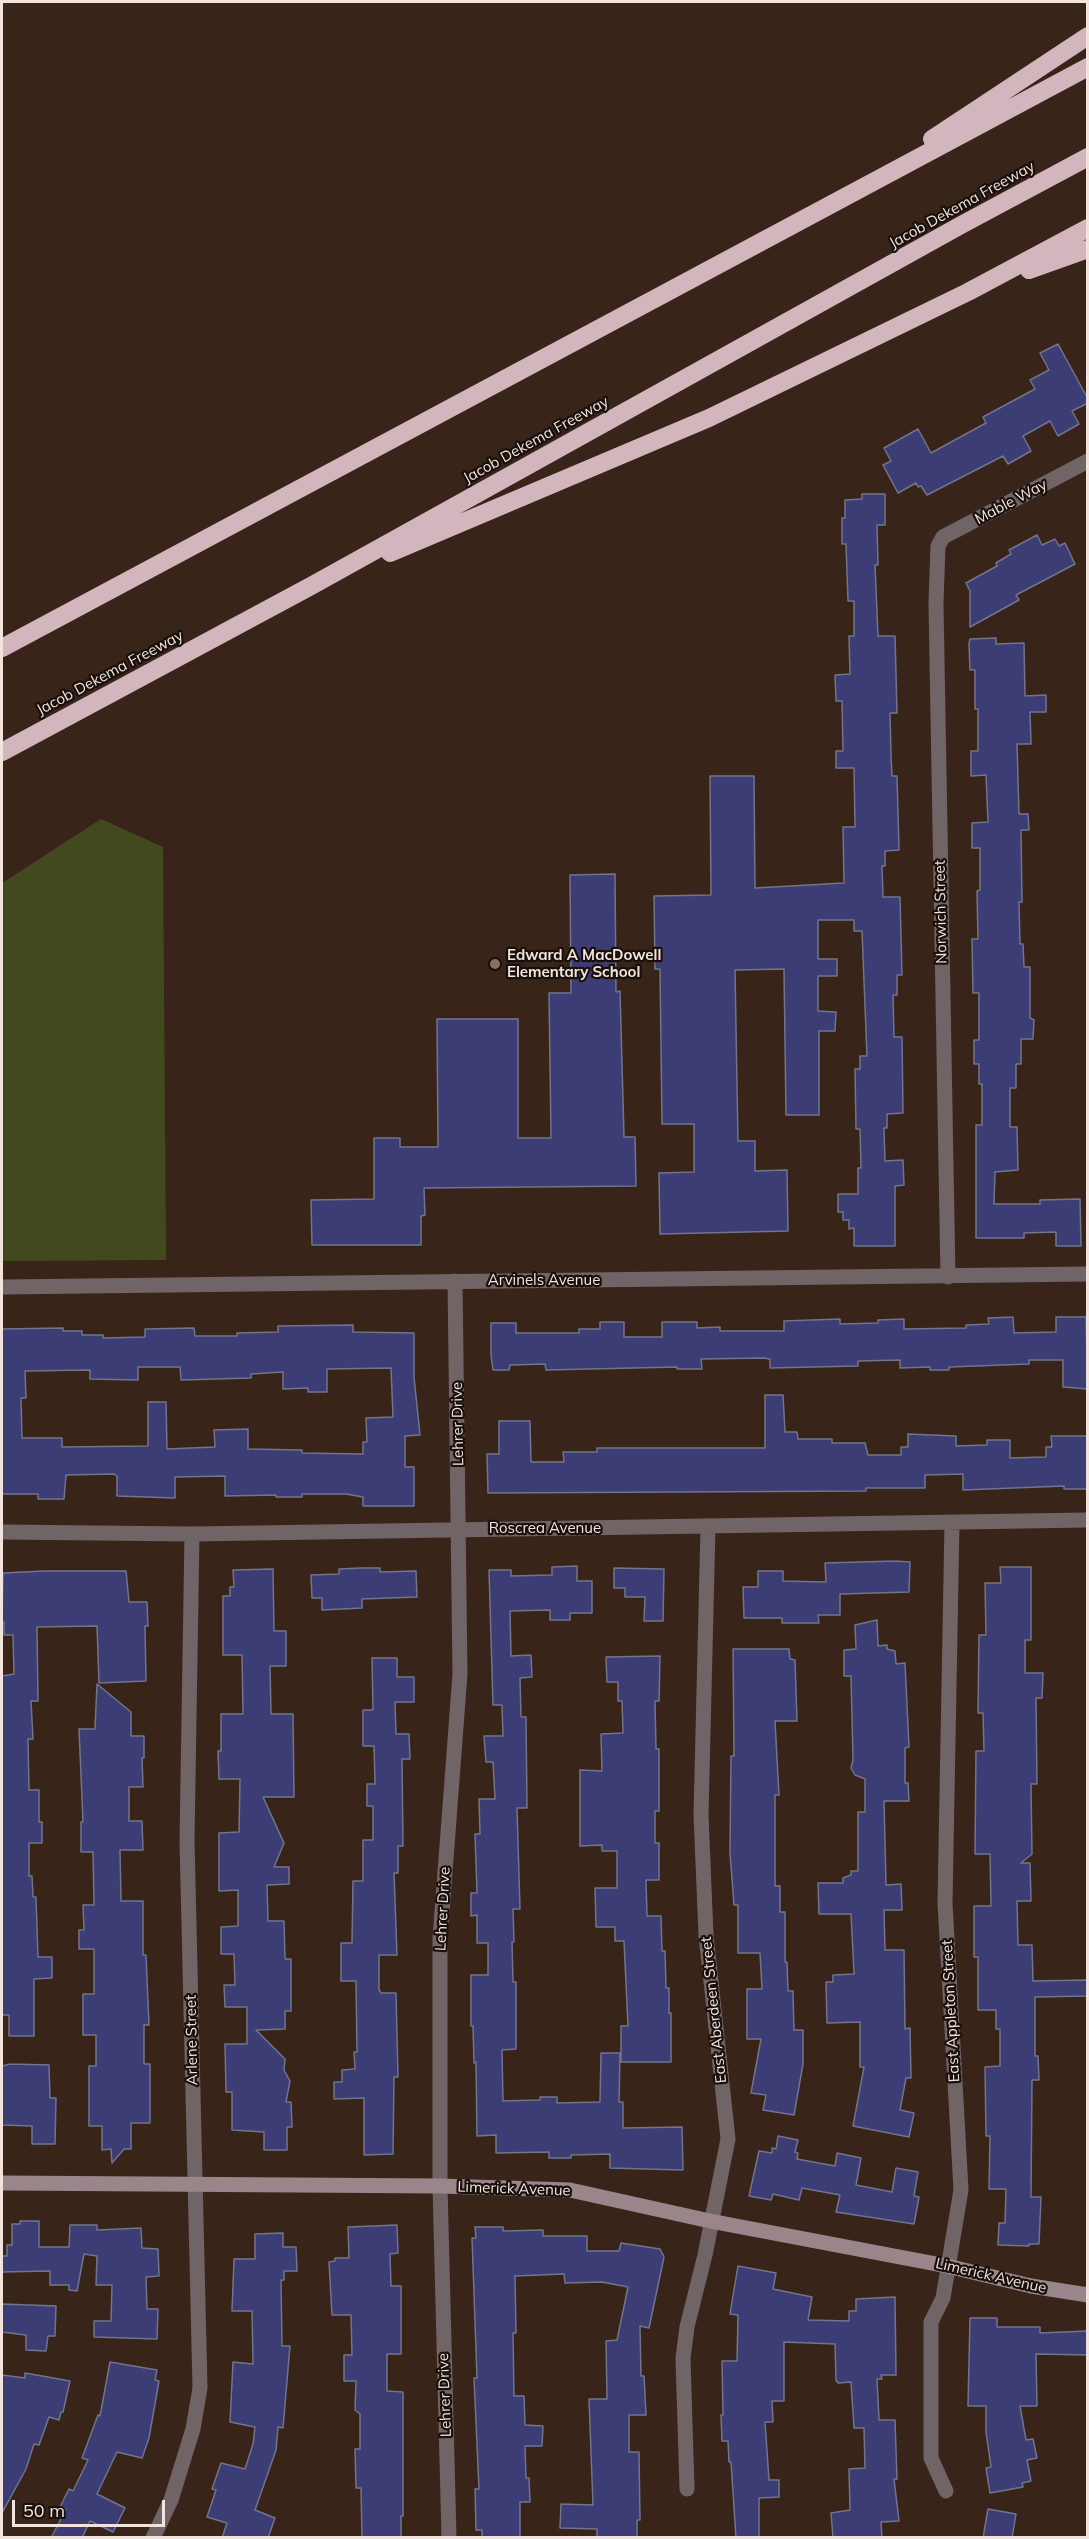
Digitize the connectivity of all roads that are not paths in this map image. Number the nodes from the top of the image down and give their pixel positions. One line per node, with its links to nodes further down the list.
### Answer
1 (1088, 36): 4 (highway)
2 (1088, 67): 4 (highway)
3 (1088, 157): 10 (highway, Jacob Dekema Freeway)
4 (838, 201): 11 (highway)
5 (1088, 228): 7 (highway)
6 (1088, 249): 7 (highway)
7 (968, 292): 10 (highway)
8 (1088, 461): 9 (street, Mable Way)
9 (938, 546): 14 (street, Norwich Street)
10 (311, 586): 12 (highway, Jacob Dekema Freeway)
11 (2, 648)
12 (2, 752)
13 (1088, 1274): 14 (street, Arvinels Avenue)
14 (948, 1277): 15 (street, Arvinels Avenue)
15 (455, 1281): 16 (street, Arvinels Avenue); 20 (street, Lehrer Drive)
16 (2, 1287)
17 (1088, 1520): 18 (street, Roscrea Avenue)
18 (952, 1523): 19 (street, Roscrea Avenue); 27 (street, East Appleton Street)
19 (708, 1527): 20 (street, Roscrea Avenue); 26 (street, East Aberdeen Street)
20 (460, 1529): 22 (street, Roscrea Avenue); 25 (street, Lehrer Drive)
21 (2, 1532): 22 (street, Roscrea Avenue)
22 (192, 1534): 24 (street, Arlene Street)
23 (2, 2184): 24 (street, Limerick Avenue)
24 (195, 2186): 25 (street, Limerick Avenue); 31 (street, Arlene Street)
25 (440, 2186): 26 (street, Limerick Avenue); 32 (street, Lehrer Drive)
26 (710, 2221): 27 (street, Limerick Avenue); 29 (street, East Aberdeen Street)
27 (947, 2266): 28 (street, Limerick Avenue); 30 (street, East Appleton Street)
28 (1088, 2295)
29 (687, 2489)
30 (946, 2491)
31 (153, 2538)
32 (449, 2538)

